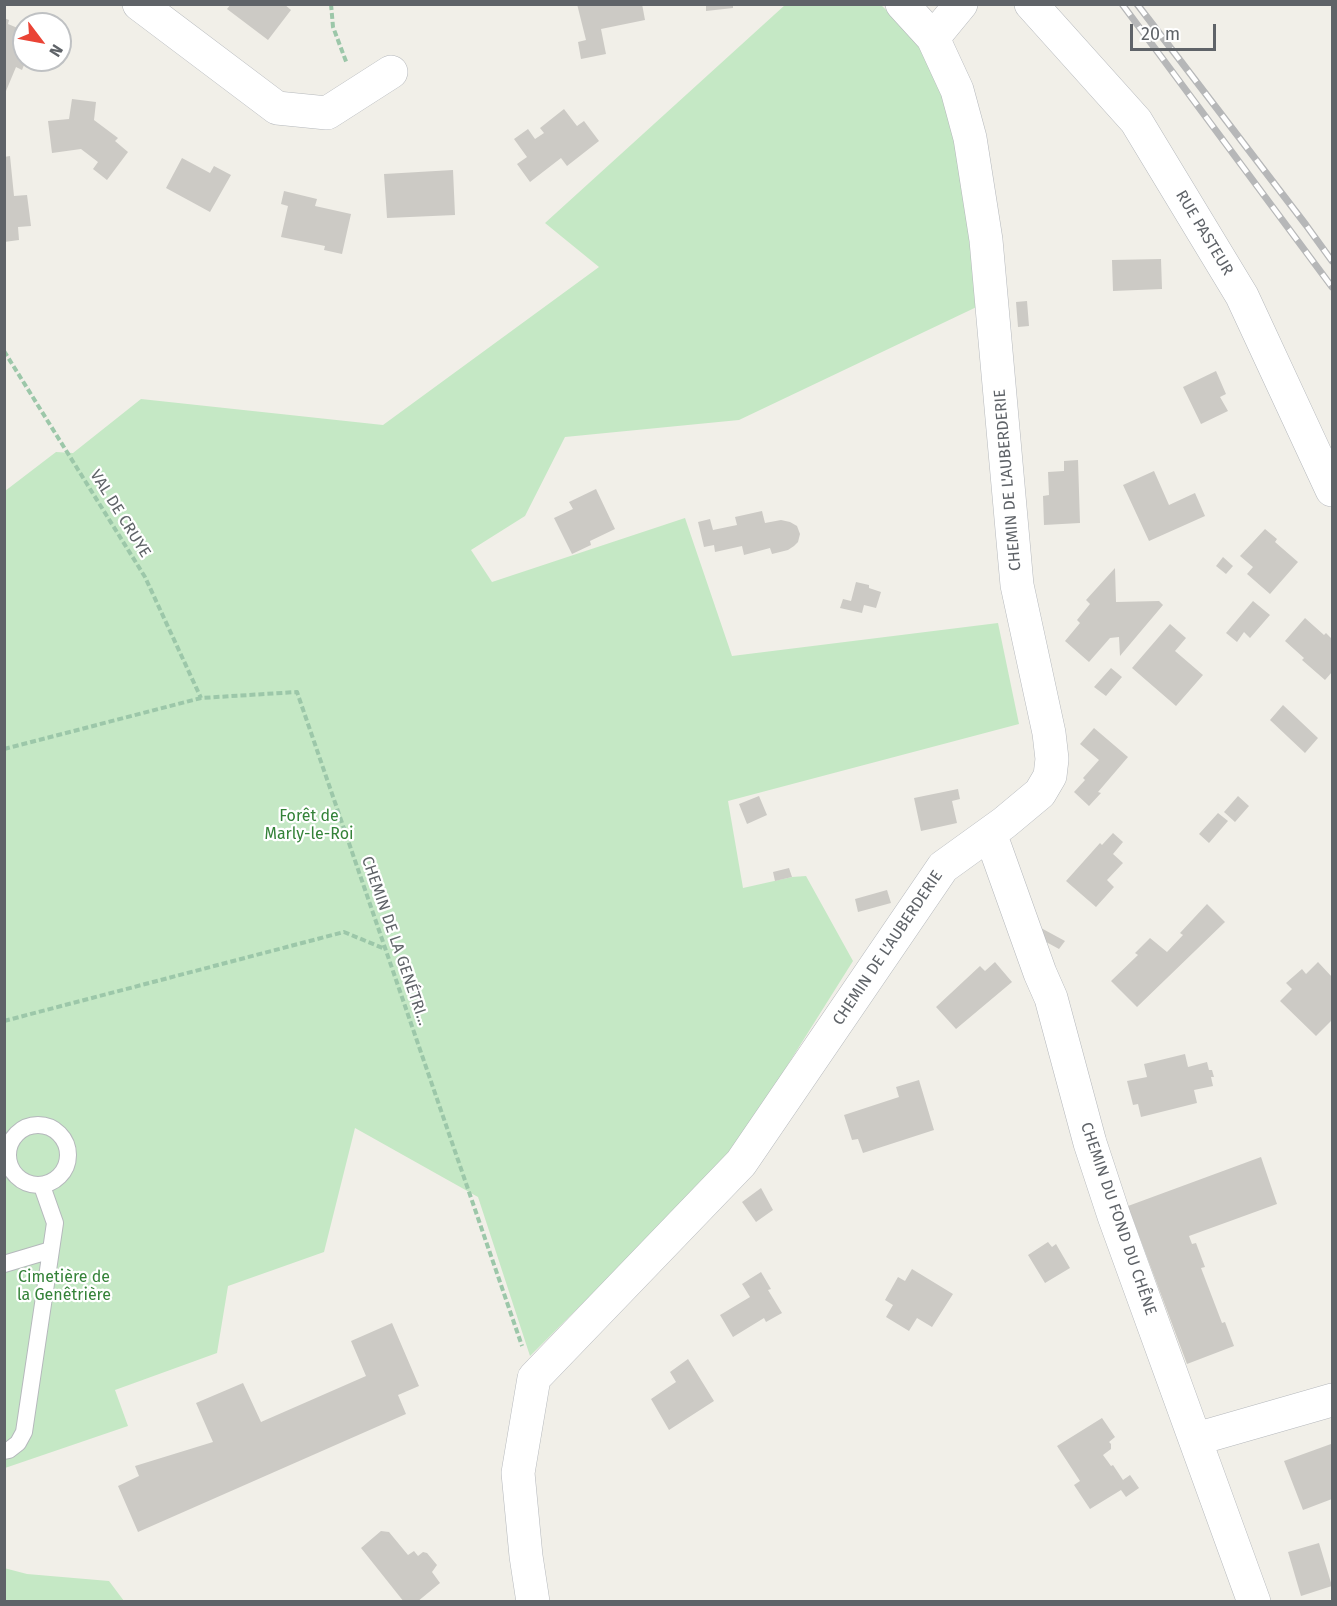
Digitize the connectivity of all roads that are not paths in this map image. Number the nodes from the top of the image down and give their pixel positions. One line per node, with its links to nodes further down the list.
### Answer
1 (139, 4): 6 (street)
2 (902, 4): 5 (street, CHEMIN DE L'AUBERDERIE)
3 (961, 4): 5 (street)
4 (1031, 4): 7 (street, RUE PASTEUR)
5 (933, 38): 8 (street, CHEMIN DE L'AUBERDERIE)
6 (391, 72)
7 (1332, 490)
8 (997, 828): 13 (street, CHEMIN DU FOND DU CHÊNE); 15 (street, CHEMIN DE L'AUBERDERIE)
9 (42, 1186): 10 (lane)
10 (51, 1250): 11 (lane); 14 (lane)
11 (4, 1264)
12 (1332, 1400): 13 (street)
13 (1196, 1438): 16 (street, CHEMIN DU FOND DU CHÊNE)
14 (4, 1451)
15 (533, 1602)
16 (1254, 1602)

